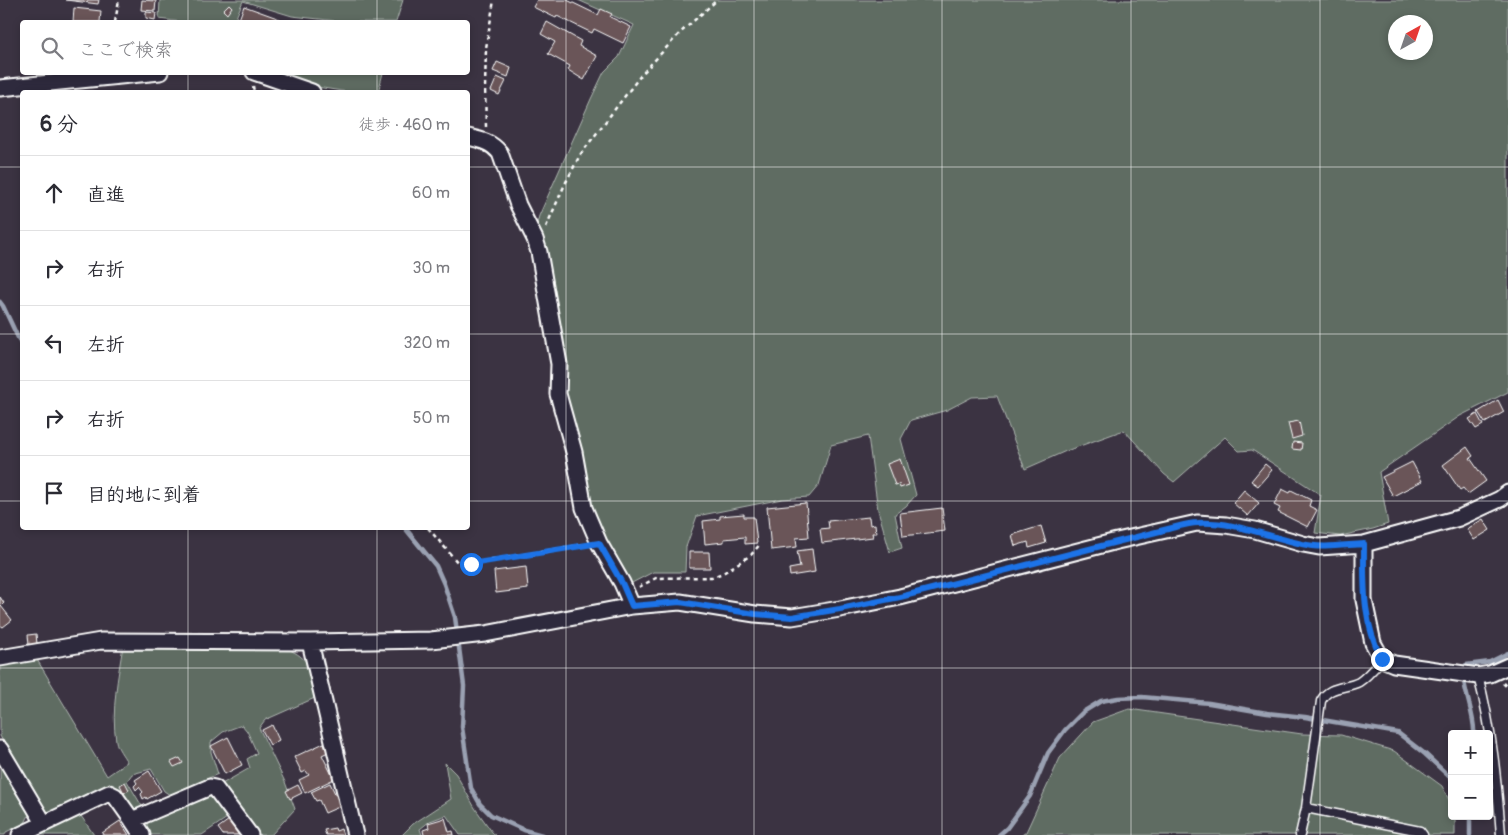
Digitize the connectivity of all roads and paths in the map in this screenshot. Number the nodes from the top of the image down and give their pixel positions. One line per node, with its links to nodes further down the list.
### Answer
1 (119, 0): 4 (path)
2 (494, 0): 10 (path)
3 (717, 0): 11 (path)
4 (115, 20)
5 (130, 75): 7 (street)
6 (263, 75): 8 (street)
7 (0, 88)
8 (306, 90)
9 (470, 137): 10 (street)
10 (486, 141): 11 (street)
11 (536, 240): 14 (street)
12 (1508, 493): 16 (street)
13 (430, 530): 14 (path)
14 (599, 543): 17 (street)
15 (761, 543): 17 (path)
16 (1364, 544): 17 (street); 20 (street)
17 (630, 600): 18 (street)
18 (310, 642): 19 (street); 30 (street)
19 (0, 658)
20 (1382, 659): 22 (street); 24 (lane)
21 (1508, 666): 22 (street)
22 (1478, 676): 33 (lane)
23 (0, 749): 26 (street)
24 (1306, 808): 31 (lane); 32 (lane)
25 (132, 820): 26 (street); 28 (street); 29 (street)
26 (44, 823): 27 (street)
27 (20, 835)
28 (142, 835)
29 (250, 835)
30 (355, 835)
31 (1300, 835)
32 (1423, 835)
33 (1500, 835)

